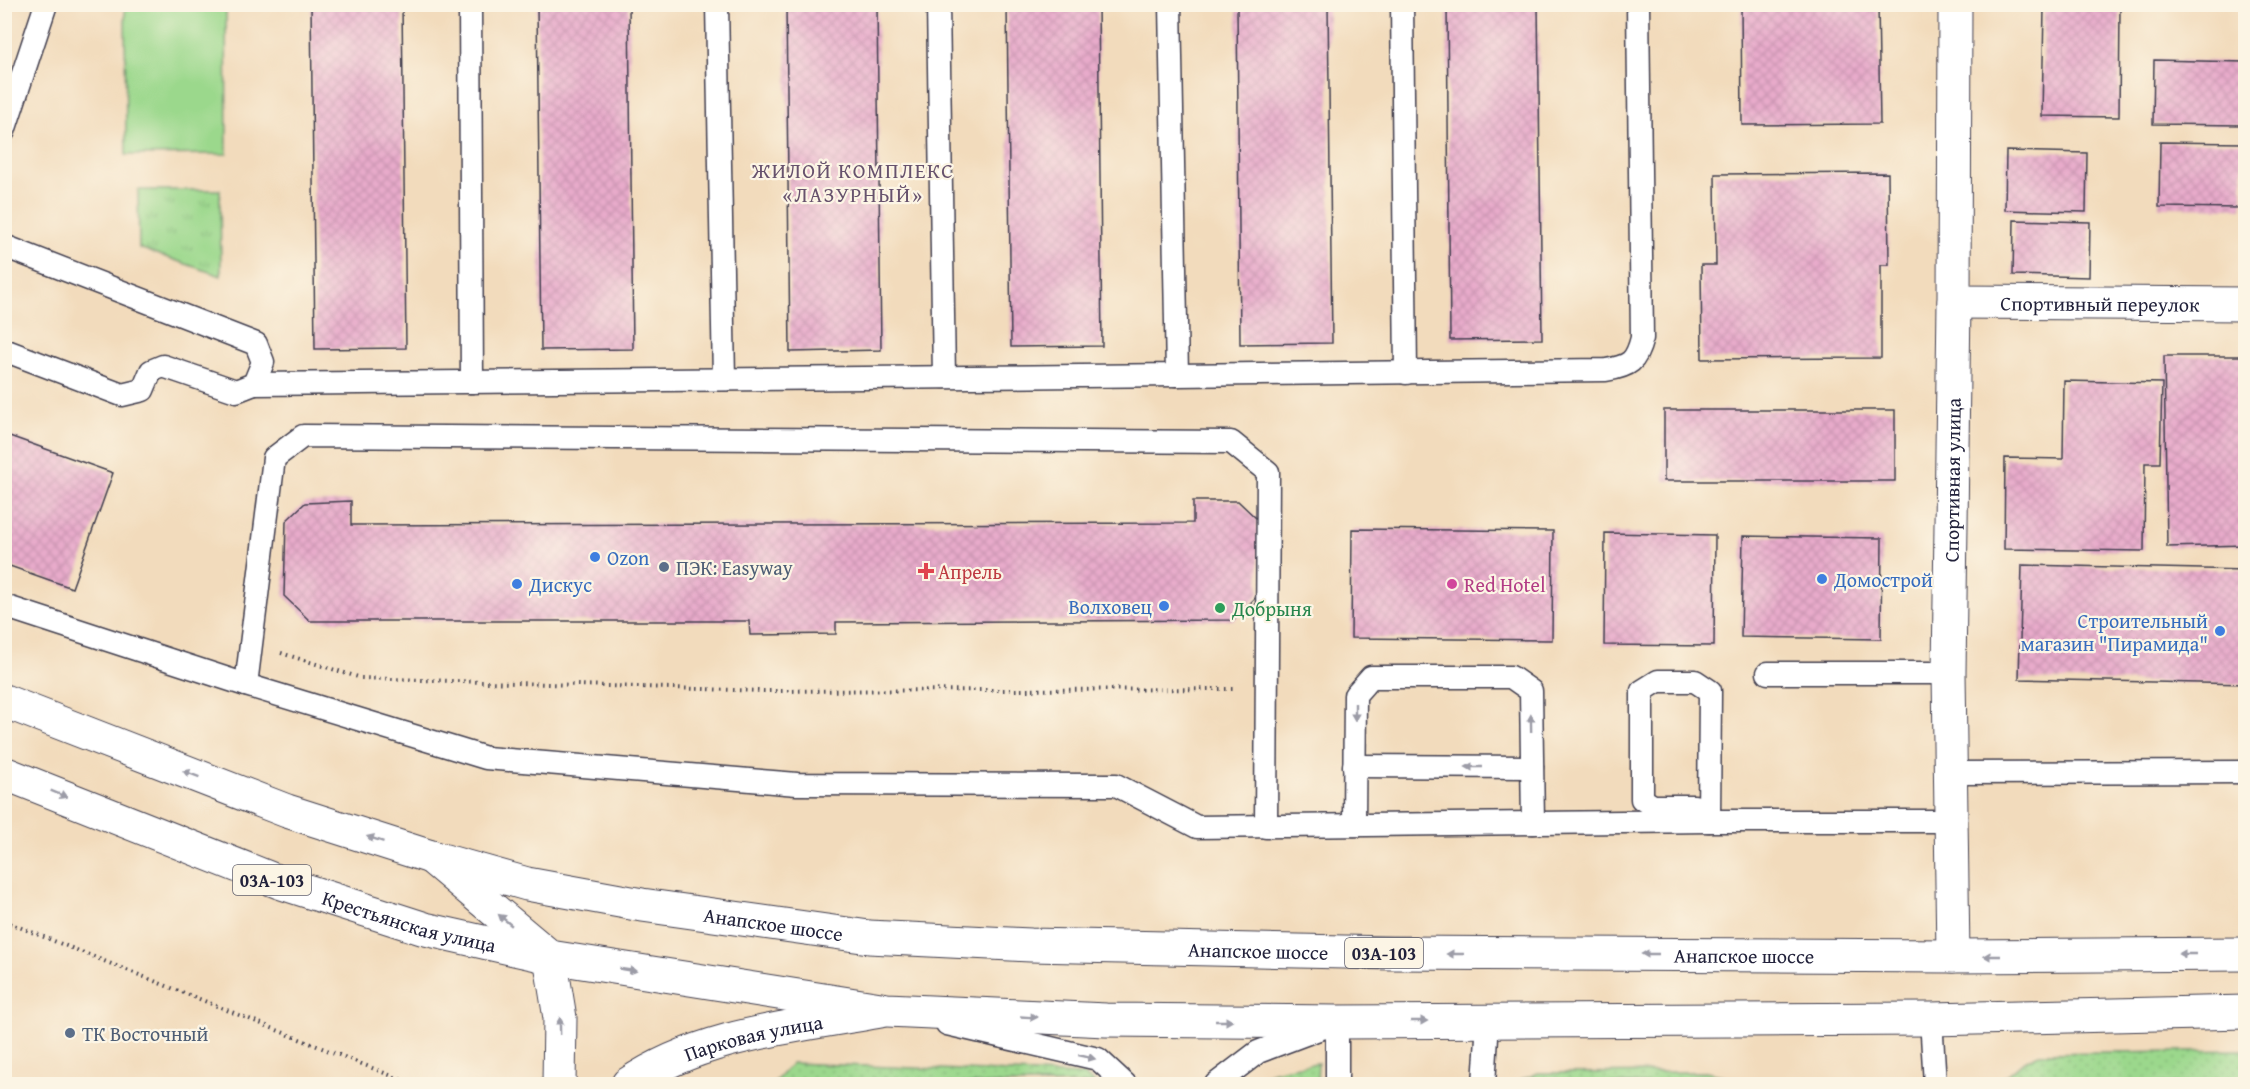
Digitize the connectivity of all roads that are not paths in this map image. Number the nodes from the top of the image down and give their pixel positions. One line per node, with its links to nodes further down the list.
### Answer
1 (46, 4): 9 (lane)
2 (470, 4): 18 (lane)
3 (717, 4): 17 (lane)
4 (939, 4): 16 (lane)
5 (1170, 4): 15 (lane)
6 (1402, 4): 14 (lane)
7 (1638, 4): 14 (lane)
8 (1955, 4): 11 (main road, Спортивная улица)
9 (4, 131)
10 (4, 246): 19 (lane)
11 (1954, 302): 12 (main road, Спортивный переулок); 22 (main road, Спортивная улица)
12 (2246, 304)
13 (4, 350): 19 (lane)
14 (1406, 373): 15 (lane)
15 (1177, 375): 16 (lane)
16 (944, 377): 17 (lane)
17 (724, 380): 18 (lane)
18 (472, 382): 19 (lane)
19 (254, 384)
20 (4, 606): 23 (lane)
21 (1768, 673): 22 (lane)
22 (1949, 673): 29 (main road, Спортивная улица)
23 (246, 685): 34 (lane); 34 (lane)
24 (4, 701): 35 (main road, 03А-103, one-way to 24)
25 (1354, 766): 26 (lane, one-way to 25); 26 (lane, one-way to 25); 33 (lane)
26 (1532, 767): 32 (lane)
27 (2246, 772): 29 (lane)
28 (4, 773): 38 (main road, Крестьянская улица / 03А-103, one-way to 38)
29 (1950, 773): 31 (main road, Спортивная улица)
30 (1709, 814): 30 (lane); 31 (lane); 32 (lane)
31 (1951, 821): 37 (main road, Спортивная улица)
32 (1533, 823): 33 (lane)
33 (1354, 825): 34 (lane)
34 (1266, 826)
35 (431, 857): 37 (main road, Анапское шоссе / 03А-103, one-way to 35); 38 (main road, one-way to 35)
36 (2246, 954): 37 (main road, Анапское шоссе / 03А-103, one-way to 37)
37 (1953, 956)
38 (550, 957): 39 (main road, 03А-103, one-way to 39); 44 (main road, one-way to 38)
39 (887, 1010): 43 (main road, 03А-103, one-way to 43); 45 (main road, Парковая улица); 46 (lane, one-way to 46)
40 (2246, 1012): 41 (main road, 03А-103)
41 (1930, 1019): 42 (main road, 03А-103); 50 (lane)
42 (1488, 1021): 43 (main road, 03А-103, one-way to 42); 49 (lane)
43 (1337, 1022): 47 (lane); 48 (lane)
44 (559, 1084)
45 (628, 1084)
46 (1125, 1084)
47 (1216, 1084)
48 (1337, 1084)
49 (1484, 1084)
50 (1935, 1084)

